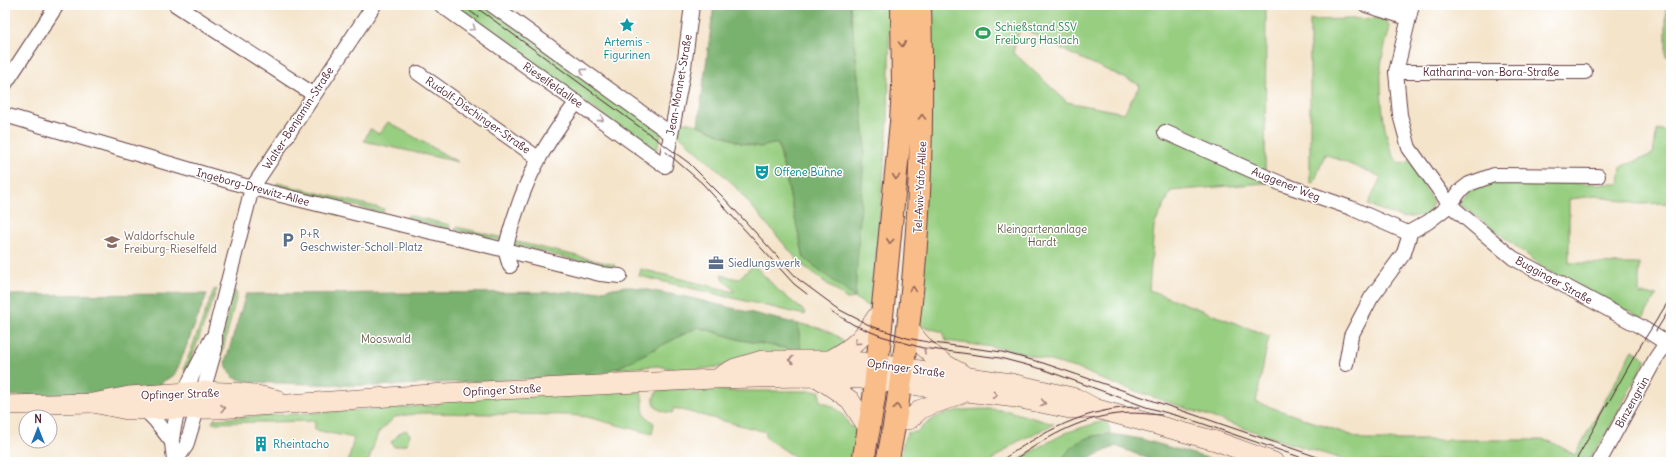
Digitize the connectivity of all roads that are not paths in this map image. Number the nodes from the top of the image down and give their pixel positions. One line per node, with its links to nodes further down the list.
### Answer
1 (57, 5): 14 (street)
2 (176, 5): 15 (street)
3 (374, 5): 15 (street, Walter-Benjamin-Straße)
4 (441, 5): 16 (street, Rieselfeldallee, one-way to 16)
5 (492, 5): 19 (street, one-way to 5)
6 (692, 5): 19 (street, Jean-Monnet-Straße)
7 (902, 5): 29 (main road, one-way to 29)
8 (920, 5): 31 (main road, Tel-Aviv-Yafo-Allee, one-way to 8)
9 (1366, 5): 10 (street, Bugginger Straße)
10 (1410, 12): 11 (street, Bugginger Straße)
11 (1396, 72): 12 (street, Katharina-von-Bora-Straße); 24 (street, Bugginger Straße)
12 (1586, 72)
13 (418, 73): 20 (street, Rudolf-Dischinger-Straße)
14 (5, 84)
15 (313, 94): 23 (street, Walter-Benjamin-Straße)
16 (577, 102): 20 (street, Rudolf-Dischinger-Straße); 21 (street, Rieselfeldallee, one-way to 21)
17 (5, 114): 23 (street, Ingeborg-Drewitz-Allee)
18 (1165, 132): 25 (street, Auggener Weg)
19 (672, 134): 21 (street, Jean-Monnet-Straße)
20 (538, 158): 26 (street, Rudolf-Dischinger-Straße)
21 (665, 166)
22 (1598, 176): 24 (street)
23 (252, 188): 26 (street, Ingeborg-Drewitz-Allee); 40 (street, Walter-Benjamin-Straße)
24 (1450, 205): 25 (street); 32 (street, Bugginger Straße)
25 (1408, 233): 34 (street)
26 (504, 250): 27 (street); 28 (street, Ingeborg-Drewitz-Allee)
27 (510, 266)
28 (620, 276)
29 (885, 287): 30 (main road); 35 (main road)
30 (877, 316): 33 (main road, one-way to 33)
31 (909, 328): 36 (main road, Tel-Aviv-Yafo-Allee); 39 (main road, one-way to 31)
32 (1669, 342): 53 (street, Binzengrün)
33 (830, 360): 35 (main road, Opfinger Straße); 38 (main road, Opfinger Straße, one-way to 38)
34 (1346, 364)
35 (877, 373): 36 (main road, Opfinger Straße); 37 (main road, Opfinger Straße); 47 (main road)
36 (902, 376): 39 (main road, Opfinger Straße); 49 (main road, Tel-Aviv-Yafo-Allee, one-way to 36)
37 (816, 377): 38 (main road, Opfinger Straße); 47 (main road)
38 (713, 379): 42 (main road, Opfinger Straße)
39 (967, 384): 46 (main road); 52 (main road, Opfinger Straße)
40 (194, 391): 41 (main road, Opfinger Straße); 42 (main road, Opfinger Straße); 44 (street, Walter-Benjamin-Straße)
41 (93, 403): 43 (main road, Opfinger Straße); 45 (main road, Opfinger Straße)
42 (291, 403): 44 (main road, Opfinger Straße, one-way to 42)
43 (5, 405)
44 (188, 410): 45 (main road, Opfinger Straße); 48 (street); 50 (street)
45 (150, 415): 48 (street)
46 (910, 420): 49 (main road)
47 (870, 431): 51 (main road)
48 (172, 442): 50 (street)
49 (889, 453)
50 (175, 462)
51 (863, 462)
52 (1274, 462)
53 (1599, 462)

